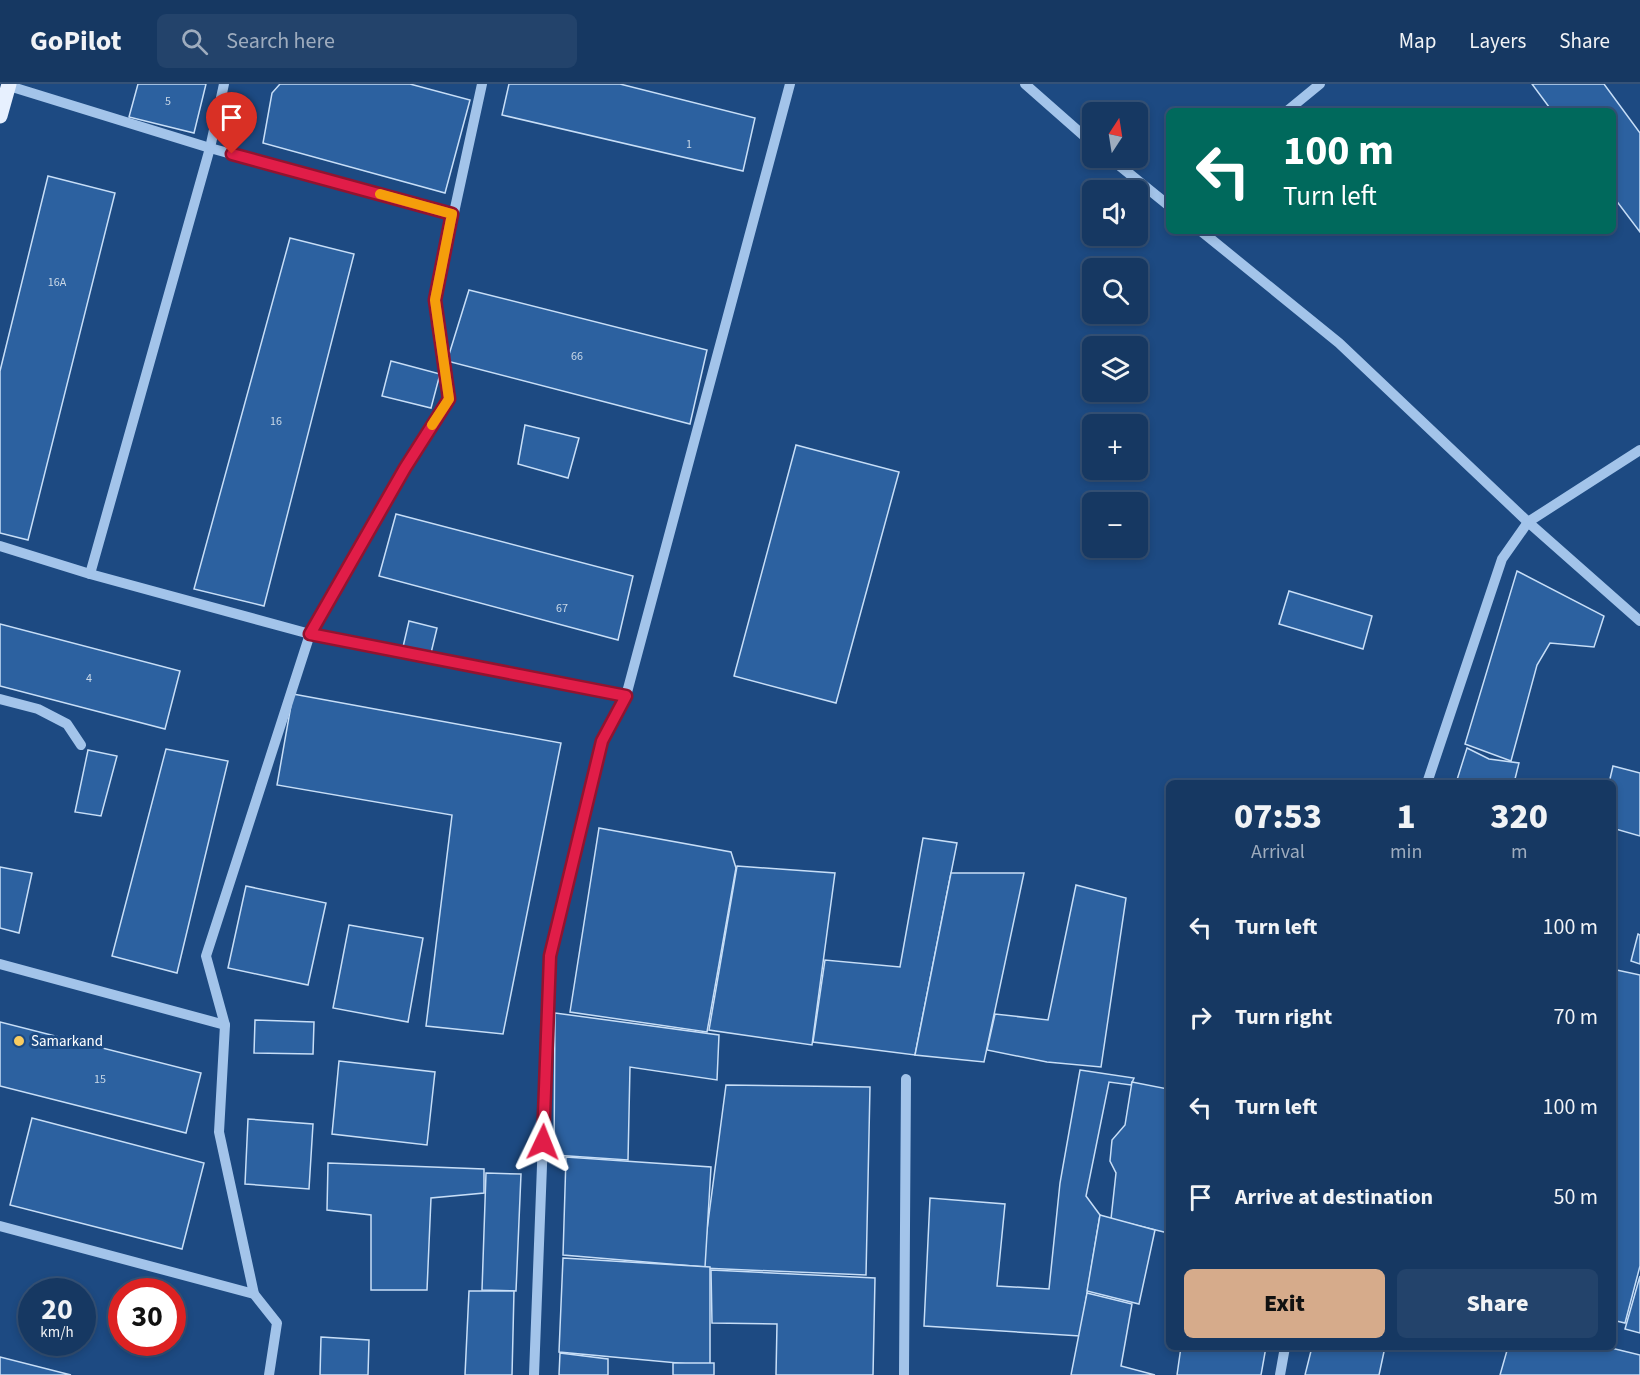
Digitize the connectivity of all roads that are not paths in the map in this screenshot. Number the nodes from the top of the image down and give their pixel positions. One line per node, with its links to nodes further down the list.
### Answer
1 (224, 84): 10 (street)
2 (482, 84): 13 (street)
3 (790, 84): 21 (street)
4 (1025, 84): 9 (street)
5 (1320, 84): 7 (street)
6 (9, 85): 8 (main road); 10 (street)
7 (1291, 108)
8 (0, 116)
9 (1082, 134)
10 (210, 148): 13 (street); 18 (street)
11 (1122, 168): 12 (street)
12 (1166, 203)
13 (452, 214): 20 (street)
14 (1205, 234): 16 (street)
15 (1640, 450): 16 (street)
16 (1528, 522): 19 (street); 24 (street)
17 (0, 546): 18 (street)
18 (90, 574): 20 (street)
19 (1640, 621)
20 (310, 634): 21 (street); 26 (street)
21 (626, 696): 32 (street)
22 (0, 699): 23 (street)
23 (81, 745)
24 (1428, 780)
25 (0, 964): 26 (street)
26 (225, 1025): 29 (street)
27 (906, 1079): 33 (street)
28 (0, 1226): 29 (street)
29 (254, 1294): 31 (street)
30 (1284, 1350): 34 (street)
31 (269, 1375)
32 (534, 1375)
33 (904, 1375)
34 (1280, 1375)

